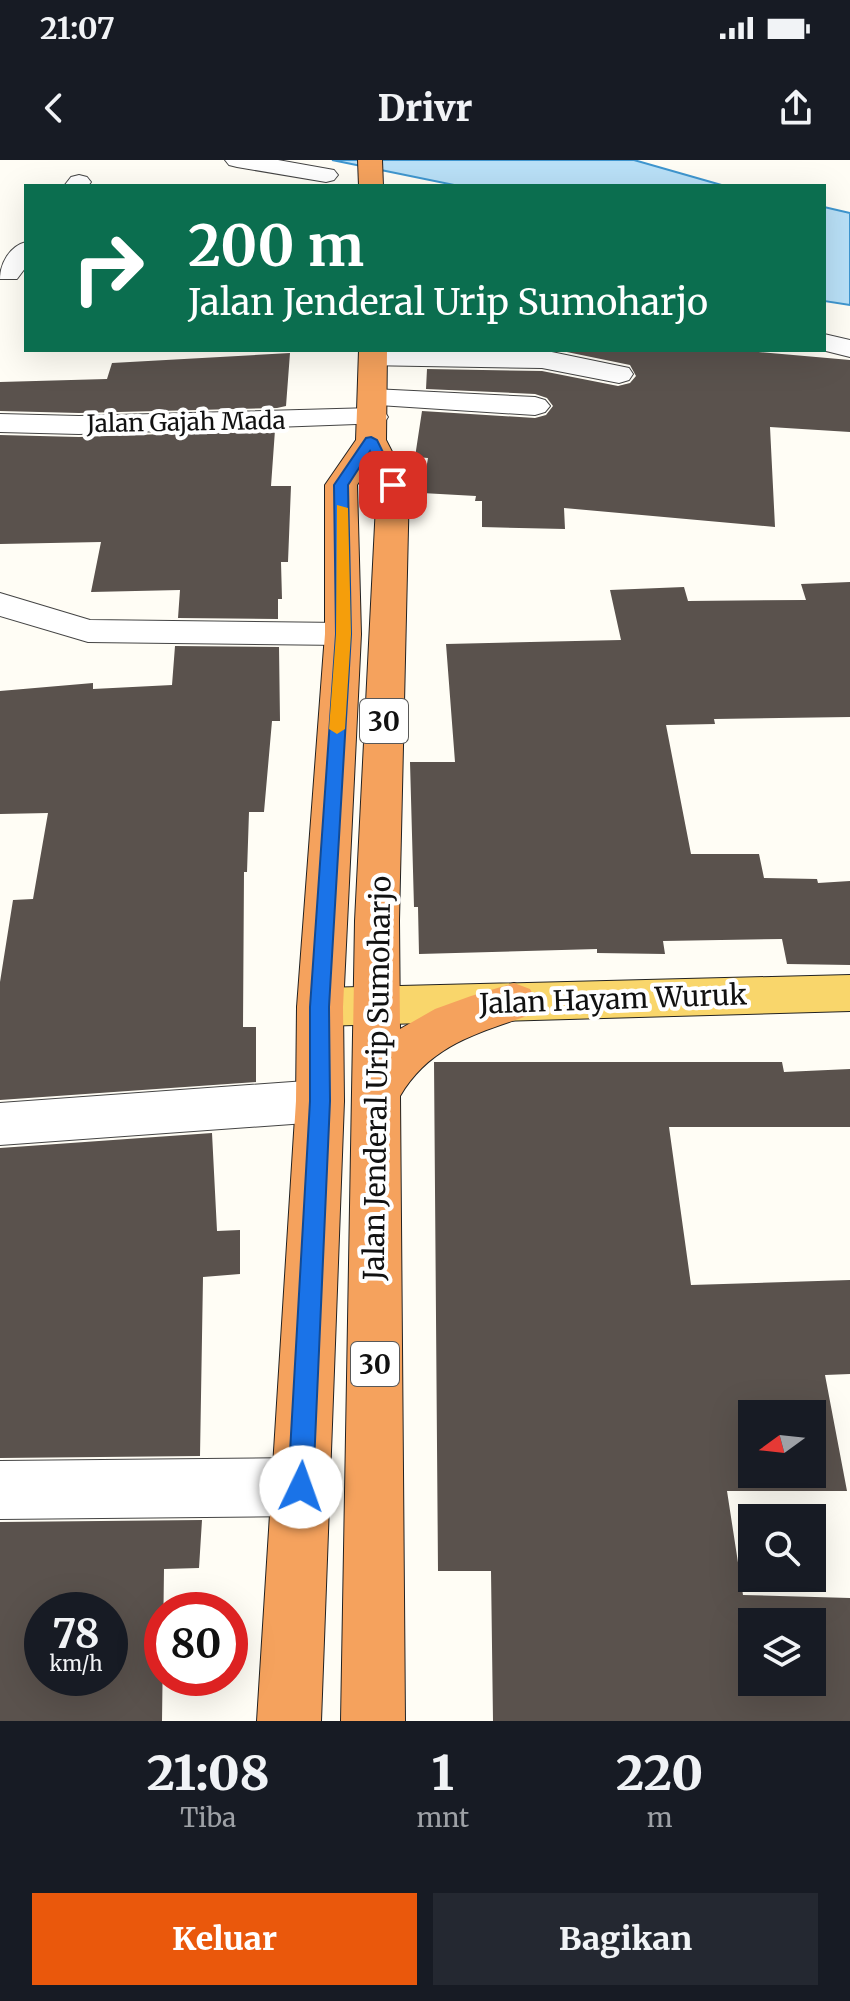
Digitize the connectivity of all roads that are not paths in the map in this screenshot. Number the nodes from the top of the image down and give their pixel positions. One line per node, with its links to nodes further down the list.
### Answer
1 (237, 160): 3 (street)
2 (370, 160): 4 (highway)
3 (326, 175)
4 (371, 184)
5 (24, 253): 6 (street)
6 (11, 273)
7 (826, 343): 8 (street)
8 (850, 349)
9 (373, 354): 10 (street); 12 (highway, Jalan Jenderal Urip Sumoharjo / 30)
10 (619, 374)
11 (535, 406): 12 (street, Jalan Gajah Mada)
12 (372, 419): 13 (street, Jalan Gajah Mada); 15 (highway, Jalan Jenderal Urip Sumoharjo / 30); 18 (highway, Jalan Jenderal Urip Sumoharjo / 30)
13 (0, 423)
14 (0, 604): 15 (street)
15 (343, 634): 19 (highway, Jalan Jenderal Urip Sumoharjo / 30)
16 (850, 993): 17 (main road, Jalan Hayam Wuruk)
17 (514, 1002): 18 (main road, Jalan Hayam Wuruk); 20 (highway)
18 (377, 1006): 19 (main road, Jalan Hayam Wuruk); 20 (highway, Jalan Jenderal Urip Sumoharjo / 30)
19 (320, 1007): 21 (highway, Jalan Jenderal Urip Sumoharjo / 30)
20 (377, 1092): 26 (highway, Jalan Jenderal Urip Sumoharjo / 30)
21 (320, 1101): 22 (street); 23 (highway, Jalan Jenderal Urip Sumoharjo / 30)
22 (0, 1124)
23 (301, 1487): 24 (street); 25 (highway, Jalan Jenderal Urip Sumoharjo / 30)
24 (0, 1490)
25 (289, 1721)
26 (373, 1721)

